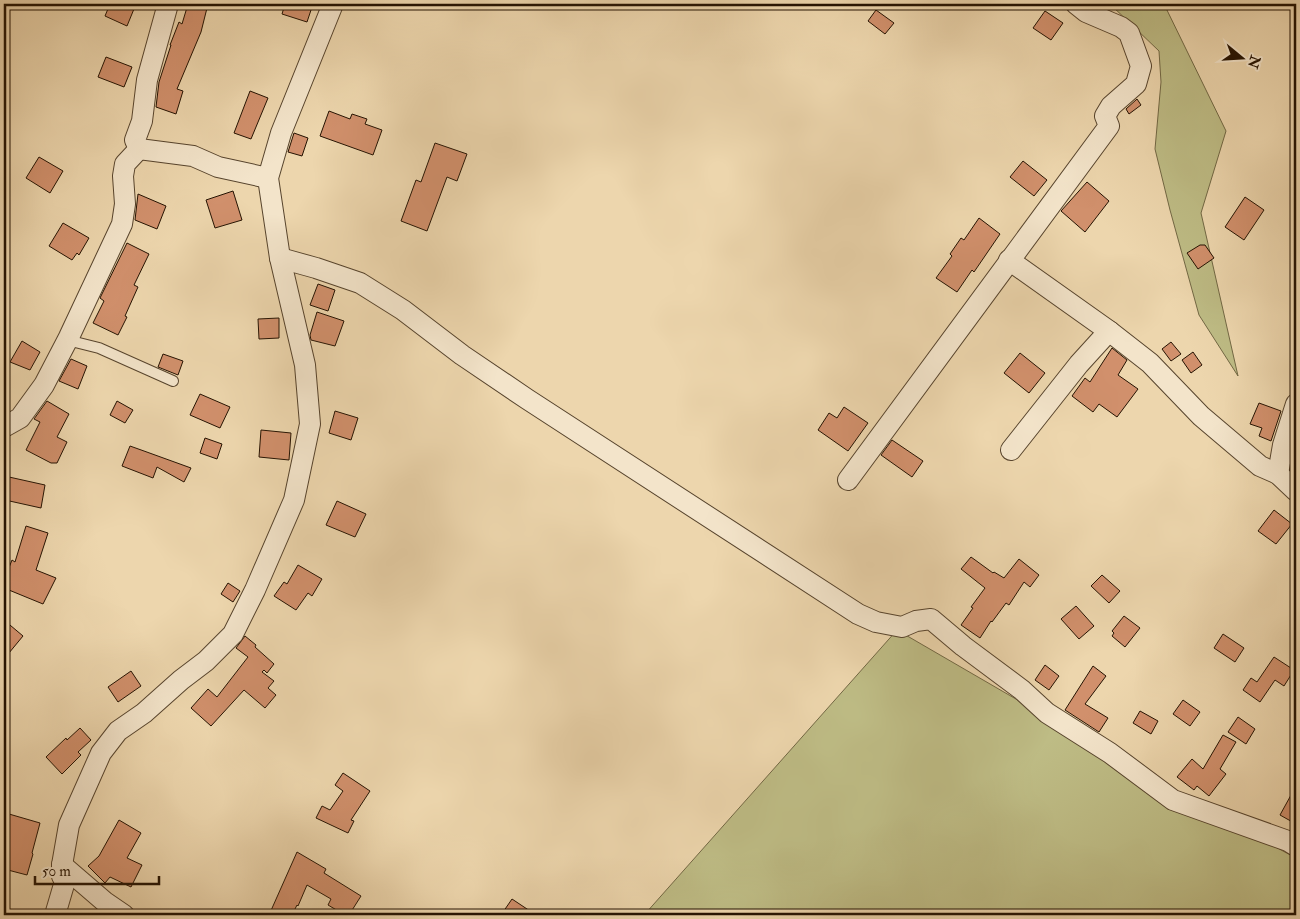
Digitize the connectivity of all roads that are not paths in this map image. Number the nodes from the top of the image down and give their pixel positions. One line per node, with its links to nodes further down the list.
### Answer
1 (168, 4): 4 (street)
2 (333, 4): 5 (street)
3 (1076, 4): 7 (street)
4 (139, 150): 5 (street); 9 (street)
5 (268, 178): 6 (street)
6 (280, 258): 17 (street); 18 (street)
7 (1009, 260): 8 (street); 15 (street)
8 (1109, 331): 13 (street); 14 (street)
9 (67, 340): 10 (lane); 12 (street)
10 (174, 381)
11 (1296, 404): 14 (street)
12 (4, 427)
13 (1011, 450)
14 (1278, 474): 16 (street)
15 (848, 480)
16 (1296, 491)
17 (1296, 846)
18 (62, 865): 19 (street); 20 (street)
19 (55, 915)
20 (124, 915)

